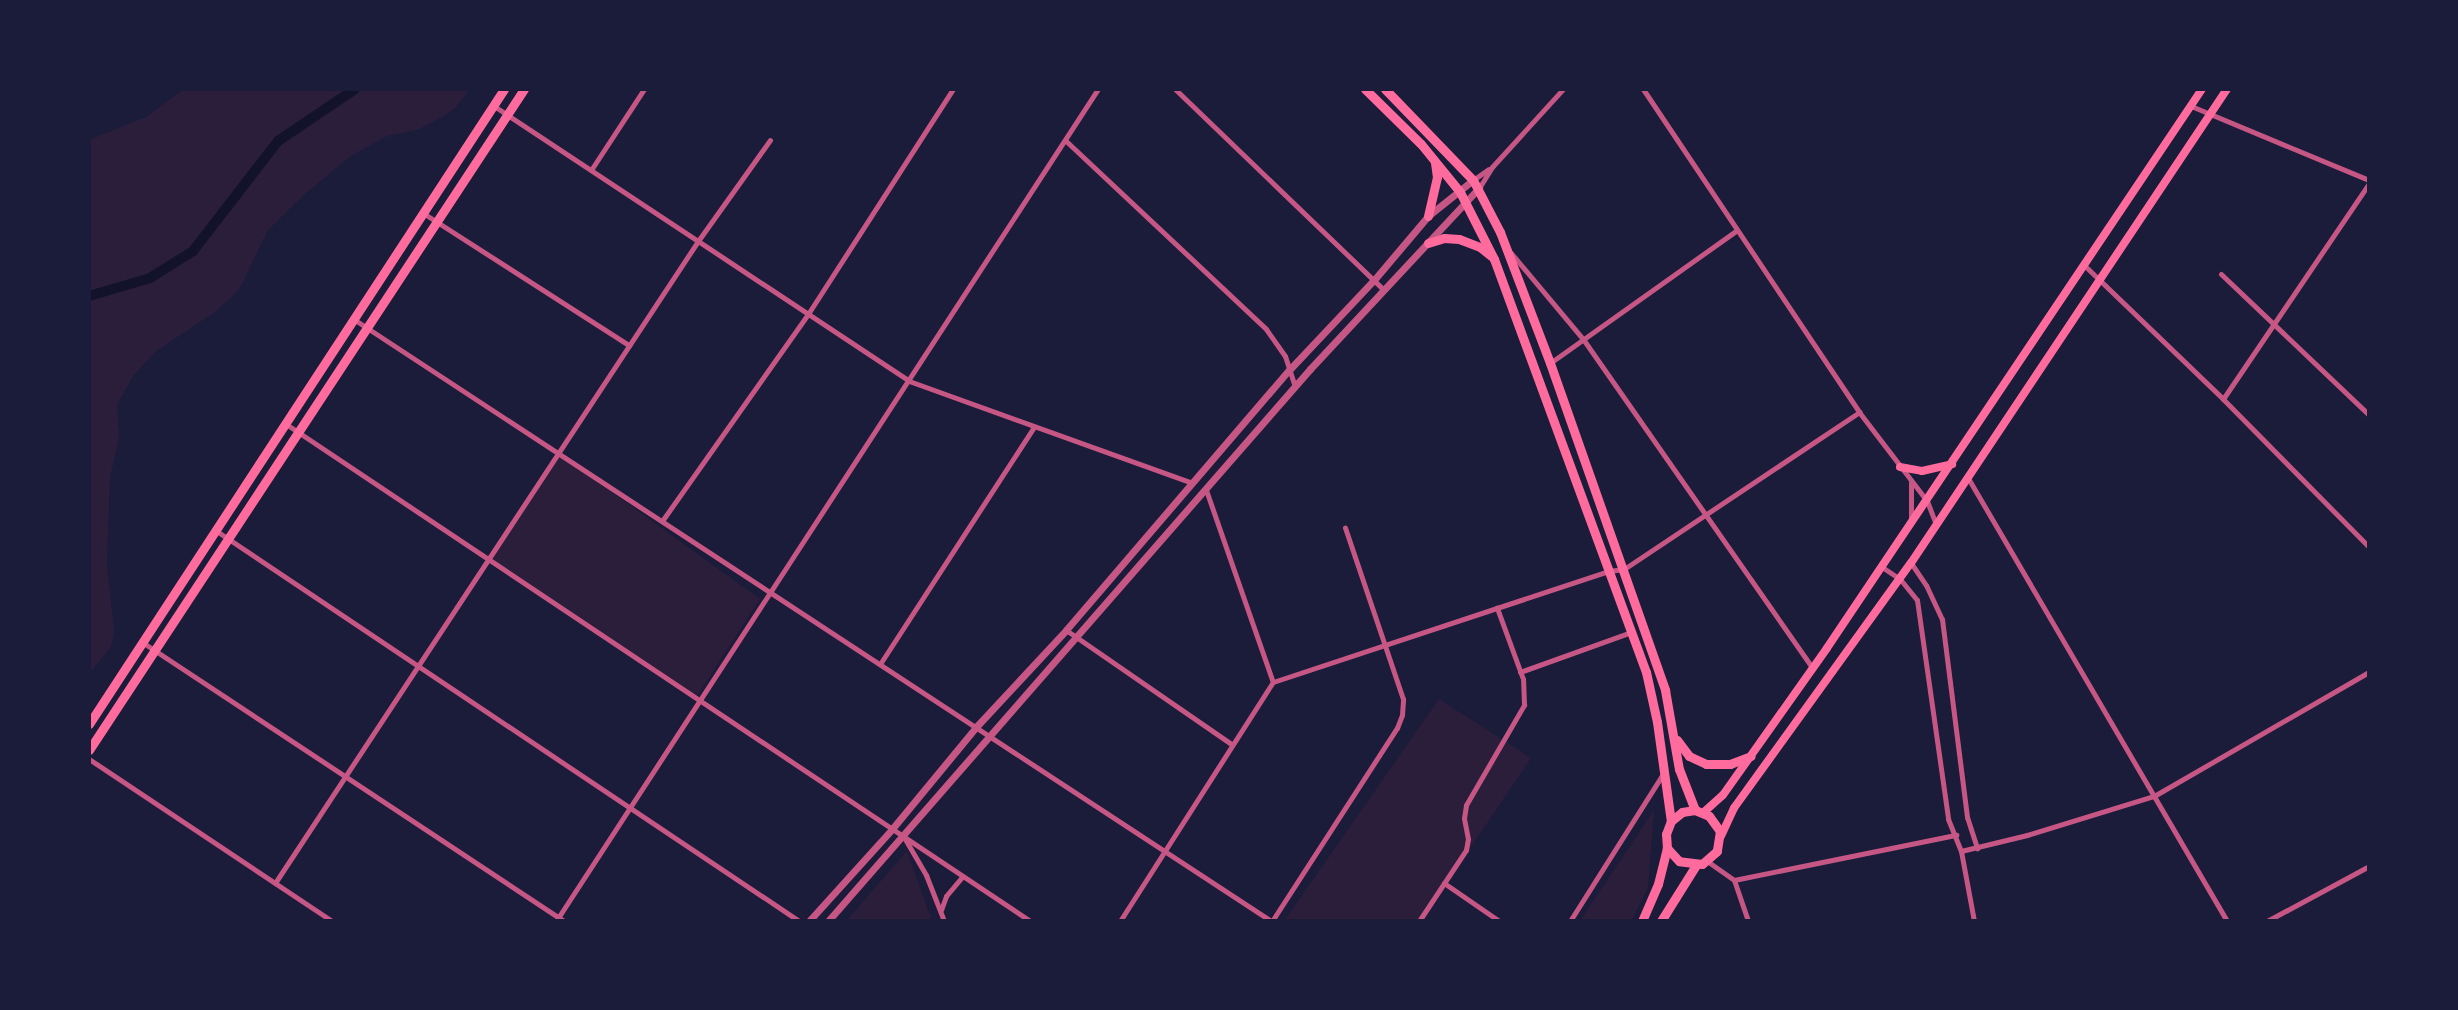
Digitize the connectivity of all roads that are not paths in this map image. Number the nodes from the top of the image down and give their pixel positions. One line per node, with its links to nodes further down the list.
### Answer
1 (504, 89): 13 (main road)
2 (524, 89): 15 (main road)
3 (644, 89): 21 (street)
4 (953, 89): 39 (street)
5 (1098, 89): 18 (street)
6 (1175, 89): 36 (street)
7 (1365, 89): 19 (main road)
8 (1385, 89): 23 (main road)
9 (1563, 89): 20 (street)
10 (1643, 89): 29 (street)
11 (2202, 89): 14 (main road)
12 (2227, 89): 16 (main road)
13 (494, 106): 15 (street); 26 (main road)
14 (2191, 106): 16 (street); 34 (main road)
15 (507, 114): 21 (street); 28 (main road)
16 (2211, 115): 22 (street); 37 (main road)
17 (770, 140): 30 (street)
18 (1066, 141): 46 (street); 47 (street)
19 (1434, 160): 24 (main road); 27 (main road)
20 (1492, 167): 23 (street); 23 (street)
21 (591, 170): 30 (street)
22 (2369, 182): 41 (street)
23 (1476, 184): 24 (street); 25 (street); 32 (main road)
24 (1460, 192): 25 (main road); 27 (street)
25 (1466, 201): 31 (street); 33 (main road)
26 (422, 214): 28 (street); 40 (main road)
27 (1428, 216): 36 (street)
28 (435, 221): 42 (main road); 44 (street)
29 (1737, 230): 43 (street); 50 (street)
30 (698, 241): 39 (street); 44 (street)
31 (1428, 243): 33 (main road); 38 (street)
32 (1506, 247): 43 (street); 45 (main road)
33 (1494, 259): 75 (main road)
34 (2084, 266): 37 (street); 56 (main road)
35 (2221, 274): 41 (street)
36 (1374, 280): 38 (street); 46 (street)
37 (2101, 282): 49 (street); 59 (main road)
38 (1383, 289): 48 (street)
39 (808, 314): 47 (street); 64 (street)
40 (355, 320): 42 (street); 52 (main road)
41 (2274, 324): 49 (street); 51 (street)
42 (369, 329): 54 (main road); 55 (street)
43 (1583, 339): 45 (street); 63 (street)
44 (629, 345): 55 (street)
45 (1550, 363): 74 (main road)
46 (1290, 369): 48 (street); 60 (street)
47 (909, 381): 53 (street); 77 (street)
48 (1296, 387): 61 (street)
49 (2223, 399): 70 (street)
50 (1859, 412): 57 (street); 63 (street)
51 (2369, 415)
52 (286, 424): 54 (street); 68 (main road)
53 (1033, 428): 60 (street); 85 (street)
54 (300, 433): 69 (main road); 71 (street)
55 (559, 454): 64 (street); 71 (street)
56 (1952, 464): 57 (main road); 62 (main road)
57 (1900, 467): 58 (street)
58 (1911, 478): 62 (street); 65 (street)
59 (1968, 478): 66 (main road); 102 (street)
60 (1192, 483): 79 (street)
61 (1206, 490): 81 (street); 90 (street)
62 (1927, 500): 65 (main road); 66 (street)
63 (1706, 513): 74 (street); 87 (street)
64 (662, 521): 77 (street)
65 (1911, 524): 73 (main road)
66 (1937, 524): 72 (main road)
67 (1345, 528): 83 (street)
68 (215, 530): 69 (street); 82 (main road)
69 (230, 540): 84 (main road); 86 (street)
70 (2369, 547)
71 (488, 559): 86 (street); 91 (street)
72 (1911, 563): 76 (main road); 111 (street)
73 (1882, 567): 76 (street); 87 (main road)
74 (1624, 569): 75 (street); 94 (main road)
75 (1609, 571): 78 (street); 80 (main road)
76 (1899, 579): 107 (street); 109 (main road)
77 (770, 592): 85 (street); 91 (street)
78 (1497, 608): 83 (street); 88 (street)
79 (1066, 630): 81 (street); 93 (street)
80 (1631, 632): 88 (street); 100 (main road)
81 (1077, 637): 95 (street); 96 (street)
82 (142, 642): 84 (street); 92 (main road)
83 (1386, 645): 90 (street); 130 (street)
84 (156, 651): 97 (main road); 101 (street)
85 (880, 664): 93 (street)
86 (418, 666): 101 (street); 103 (street)
87 (1813, 669): 98 (main road)
88 (1520, 672): 120 (street)
89 (2369, 672): 102 (street)
90 (1273, 682): 96 (street)
91 (699, 700): 103 (street); 106 (street)
92 (89, 724)
93 (976, 727): 95 (street); 106 (street)
94 (1671, 729): 98 (main road); 104 (main road)
95 (988, 735): 108 (street); 112 (street)
96 (1231, 744): 112 (street)
97 (89, 750)
98 (1751, 756): 104 (main road)
99 (89, 760): 119 (street)
100 (1663, 774): 105 (main road); 133 (street)
101 (345, 776): 119 (street); 122 (street)
102 (2154, 796): 111 (street); 138 (street)
103 (630, 808): 122 (street); 124 (street)
104 (1700, 811): 105 (main road); 109 (main road)
105 (1671, 821): 110 (main road)
106 (892, 830): 108 (street); 125 (street)
107 (1956, 835): 113 (street); 118 (street)
108 (903, 836): 117 (street); 121 (street); 126 (street)
109 (1721, 837): 114 (main road)
110 (1667, 848): 115 (main road); 134 (main road)
111 (1977, 848): 113 (street)
112 (1165, 851): 129 (street); 130 (street)
113 (1961, 851): 137 (street)
114 (1707, 861): 115 (main road); 118 (street)
115 (1696, 865): 135 (main road)
116 (2369, 866): 139 (street)
117 (962, 876): 121 (street); 128 (street)
118 (1734, 880): 136 (street)
119 (275, 883): 123 (street)
120 (1444, 883): 131 (street); 132 (street)
121 (940, 910): 127 (street)
122 (559, 920)
123 (332, 921)
124 (799, 921)
125 (809, 921)
126 (828, 921)
127 (944, 921)
128 (1030, 921)
129 (1119, 921)
130 (1272, 921)
131 (1419, 921)
132 (1499, 921)
133 (1570, 921)
134 (1642, 921)
135 (1661, 921)
136 (1748, 921)
137 (1974, 921)
138 (2227, 921)
139 (2267, 921)

